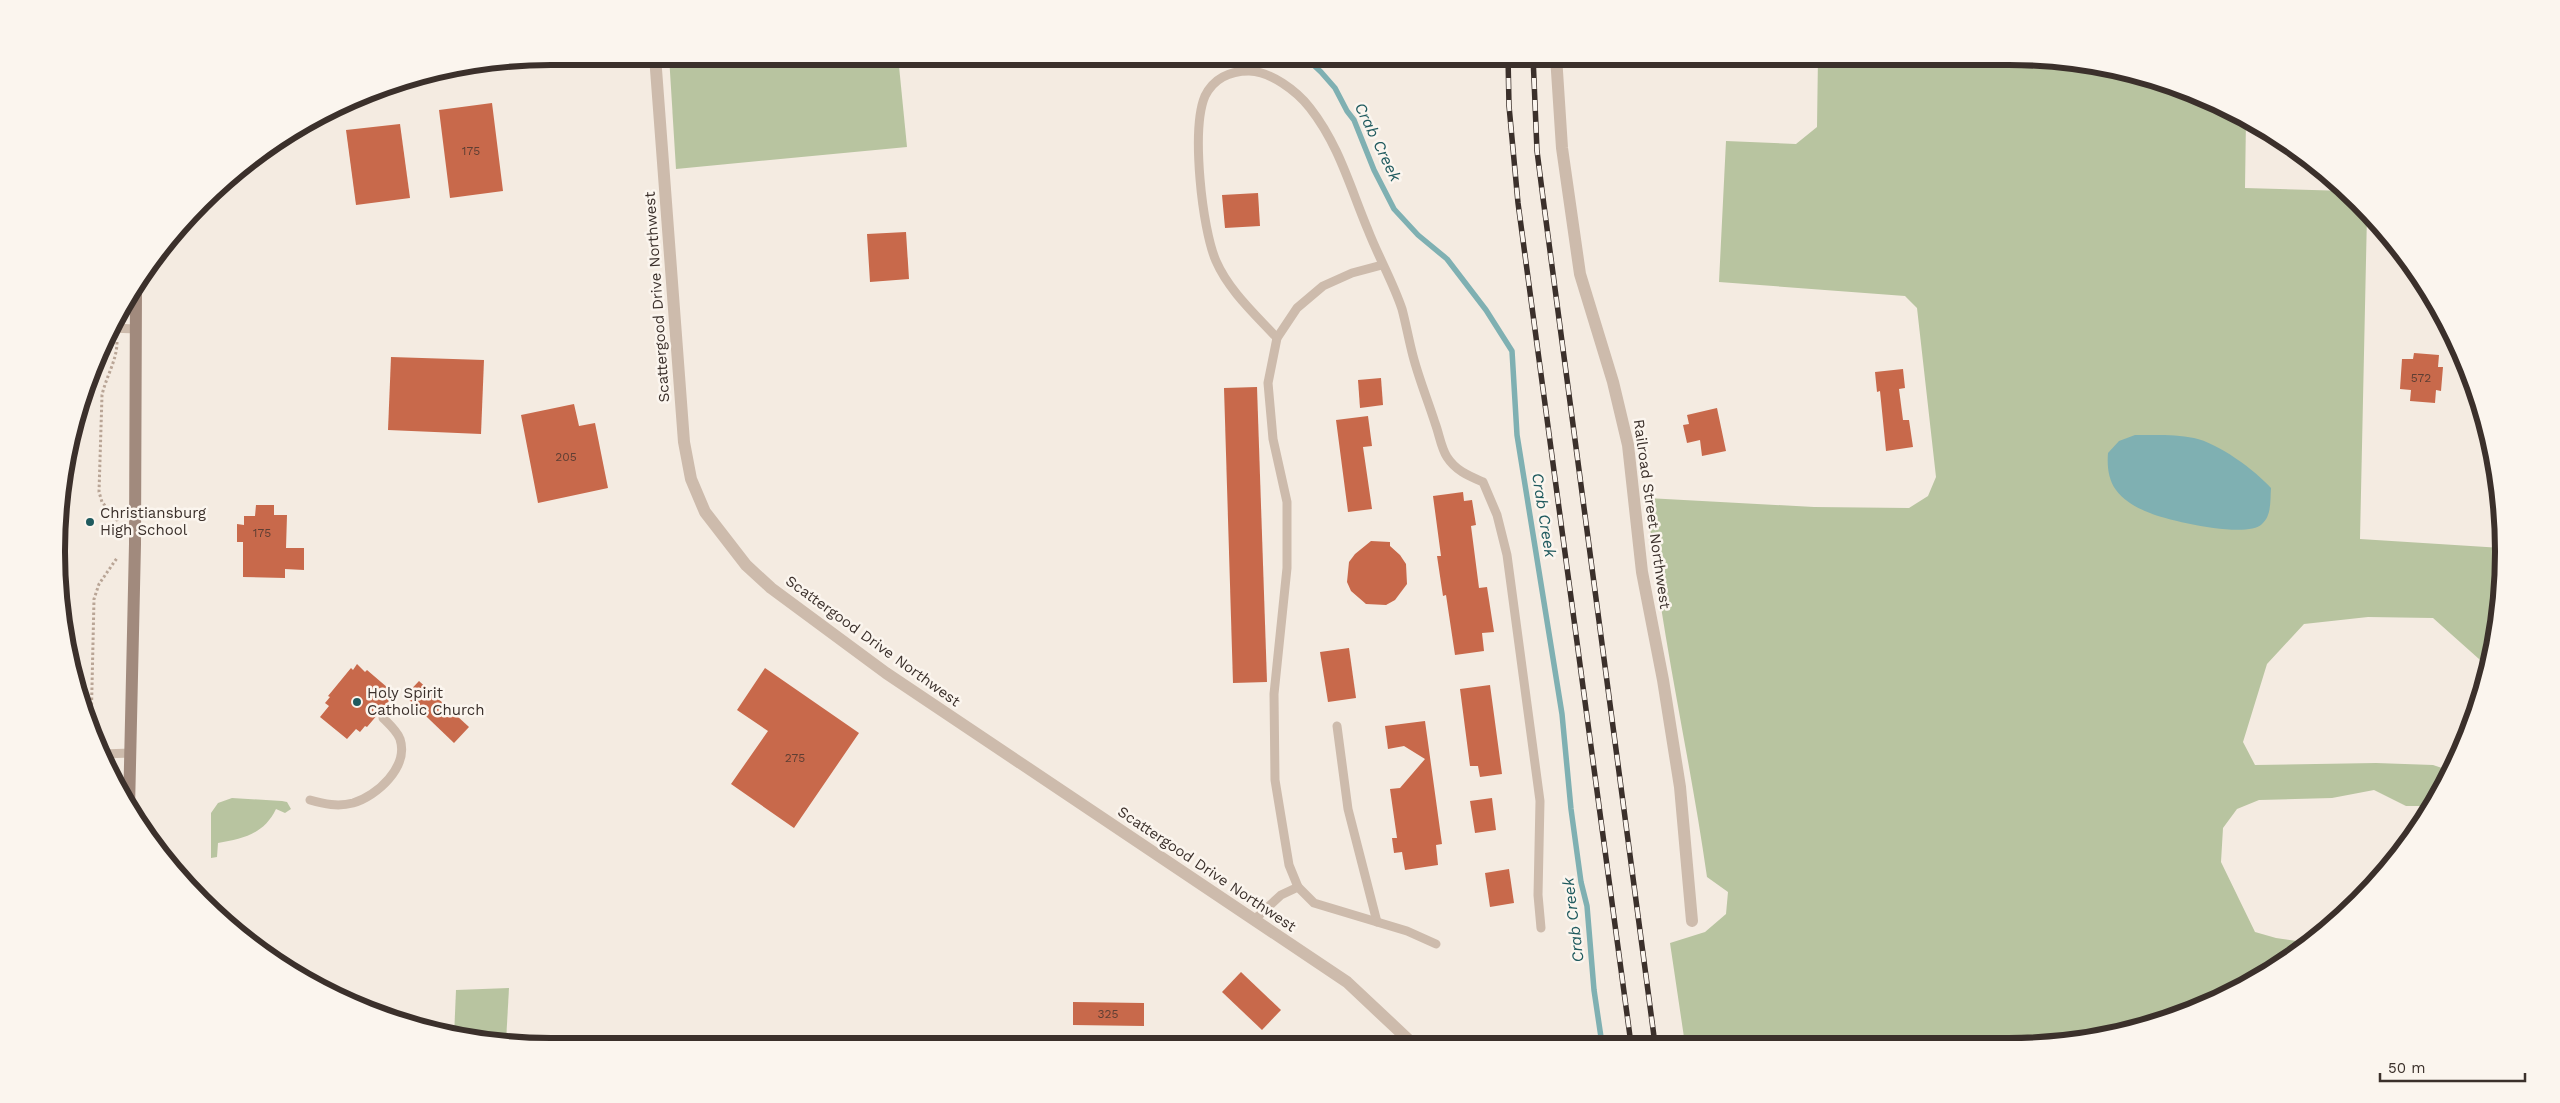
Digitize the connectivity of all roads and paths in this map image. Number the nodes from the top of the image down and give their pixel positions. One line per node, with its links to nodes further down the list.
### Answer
1 (656, 65): 19 (street, Scattergood Drive Northwest)
2 (1557, 65): 20 (street, Railroad Street Northwest)
3 (1382, 264): 8 (lane); 8 (lane); 22 (lane)
4 (136, 298): 6 (street)
5 (119, 328): 6 (lane)
6 (136, 330): 14 (street)
7 (115, 336): 9 (path)
8 (1277, 338): 18 (lane)
9 (118, 520)
10 (117, 560): 11 (path)
11 (91, 709)
12 (383, 718): 17 (lane)
13 (1337, 726): 21 (lane)
14 (131, 753): 15 (lane); 16 (street)
15 (109, 754)
16 (130, 794)
17 (310, 800)
18 (1298, 887): 19 (lane); 21 (lane)
19 (1254, 920): 24 (street, Scattergood Drive Northwest)
20 (1692, 921)
21 (1377, 922): 23 (lane)
22 (1541, 928)
23 (1436, 944)
24 (1407, 1038)

